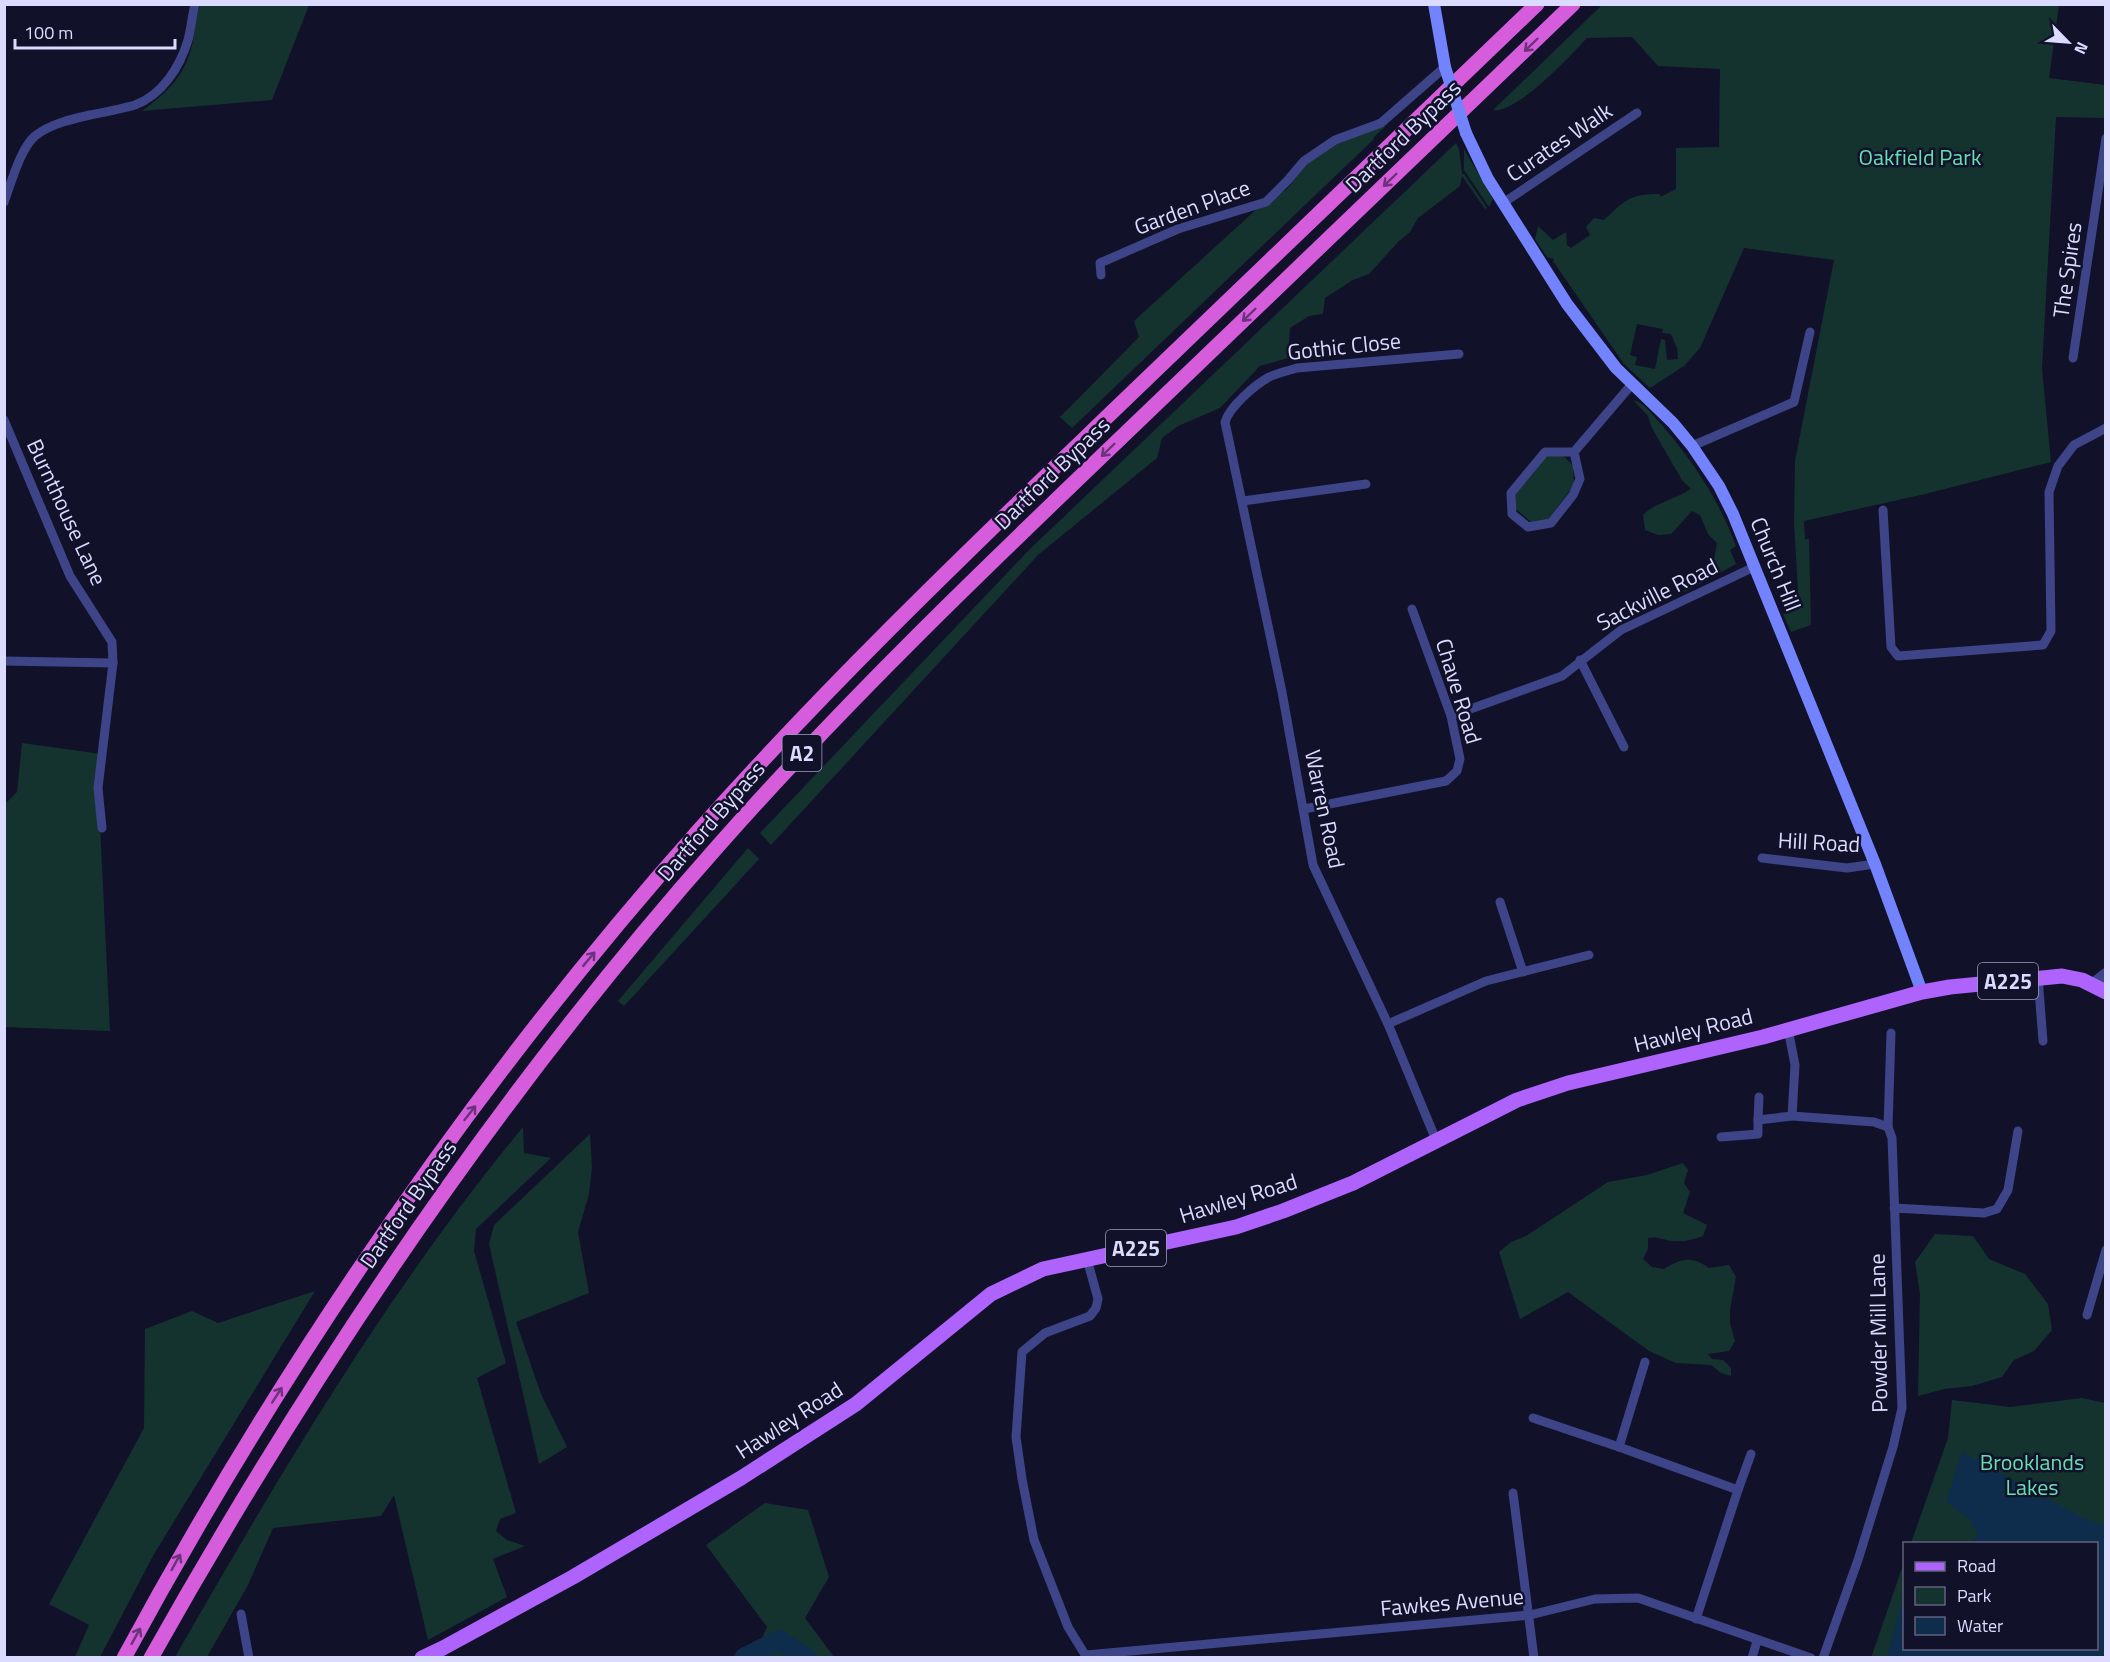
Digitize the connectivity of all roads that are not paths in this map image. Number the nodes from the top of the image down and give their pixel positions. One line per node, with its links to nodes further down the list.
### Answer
1 (195, 4): 10 (street)
2 (1434, 4): 5 (main road, Church Hill)
3 (1537, 4): 69 (highway, Dartford Bypass / A2, one-way to 3)
4 (1573, 4): 70 (highway, Dartford Bypass / A2, one-way to 70)
5 (1445, 67): 11 (main road, Church Hill, bridge); 12 (street, Garden Place)
6 (1637, 114): 11 (street, Curates Walk)
7 (2106, 138): 9 (street, The Spires)
8 (2106, 179): 9 (street)
9 (2098, 187): 15 (street, The Spires)
10 (4, 202)
11 (1503, 203): 16 (main road, Church Hill)
12 (1101, 275)
13 (1809, 332): 20 (street)
14 (1459, 354): 19 (street, Gothic Close)
15 (2073, 358)
16 (1632, 384): 20 (main road, Church Hill); 21 (street)
17 (4, 420): 29 (street, Burnthouse Lane)
18 (2106, 428): 24 (street)
19 (1227, 429): 23 (street, Warren Road)
20 (1692, 446): 25 (main road, Church Hill)
21 (1574, 452): 21 (street)
22 (1365, 484): 23 (street)
23 (1243, 501): 32 (street, Warren Road)
24 (1883, 510)
25 (1754, 567): 28 (street, Sackville Road); 35 (main road, Church Hill)
26 (1412, 609): 30 (street, Chave Road)
27 (4, 660): 29 (street)
28 (1580, 660): 30 (street, Sackville Road); 31 (street, Sackville Road)
29 (113, 663): 33 (street, Burnthouse Lane)
30 (1451, 716): 32 (street, Chave Road)
31 (1624, 747)
32 (1304, 809): 43 (street, Warren Road)
33 (102, 828)
34 (1762, 858): 35 (street, Hill Road)
35 (1875, 864): 42 (main road, Church Hill)
36 (1500, 902): 38 (street)
37 (1589, 955): 38 (street)
38 (1523, 972): 43 (street)
39 (2106, 974): 41 (street)
40 (2038, 977): 41 (main road, Hawley Road / A225); 42 (main road, Hawley Road / A225); 46 (street)
41 (2099, 988)
42 (1922, 992): 44 (main road, Hawley Road / A225)
43 (1388, 1024): 53 (street, Warren Road)
44 (1788, 1029): 48 (street); 53 (main road, Hawley Road / A225)
45 (1891, 1033): 50 (street, Powder Mill Lane)
46 (2043, 1041)
47 (1759, 1098): 49 (street)
48 (1792, 1116): 49 (street); 50 (street)
49 (1758, 1120): 52 (street)
50 (1888, 1127): 54 (street, Powder Mill Lane)
51 (2018, 1131): 54 (street)
52 (1721, 1137)
53 (1436, 1140): 56 (main road, Hawley Road / A225)
54 (1894, 1208): 76 (street, Powder Mill Lane)
55 (2106, 1250): 57 (street)
56 (1087, 1259): 68 (street); 72 (main road, Hawley Road / A225)
57 (2087, 1315)
58 (1645, 1362): 60 (street)
59 (1533, 1418): 60 (street)
60 (1619, 1447): 62 (street)
61 (1751, 1454): 62 (street)
62 (1738, 1490): 66 (street)
63 (1513, 1493): 65 (street)
64 (241, 1614): 71 (street)
65 (1530, 1615): 66 (street, Fawkes Avenue); 68 (street, Fawkes Avenue); 73 (street)
66 (1696, 1619): 67 (street, Fawkes Avenue)
67 (1758, 1641): 74 (street); 75 (street, Fawkes Avenue)
68 (1086, 1656)
69 (124, 1658)
70 (151, 1658)
71 (249, 1658)
72 (422, 1658)
73 (1534, 1658)
74 (1752, 1658)
75 (1811, 1658)
76 (1823, 1658)

